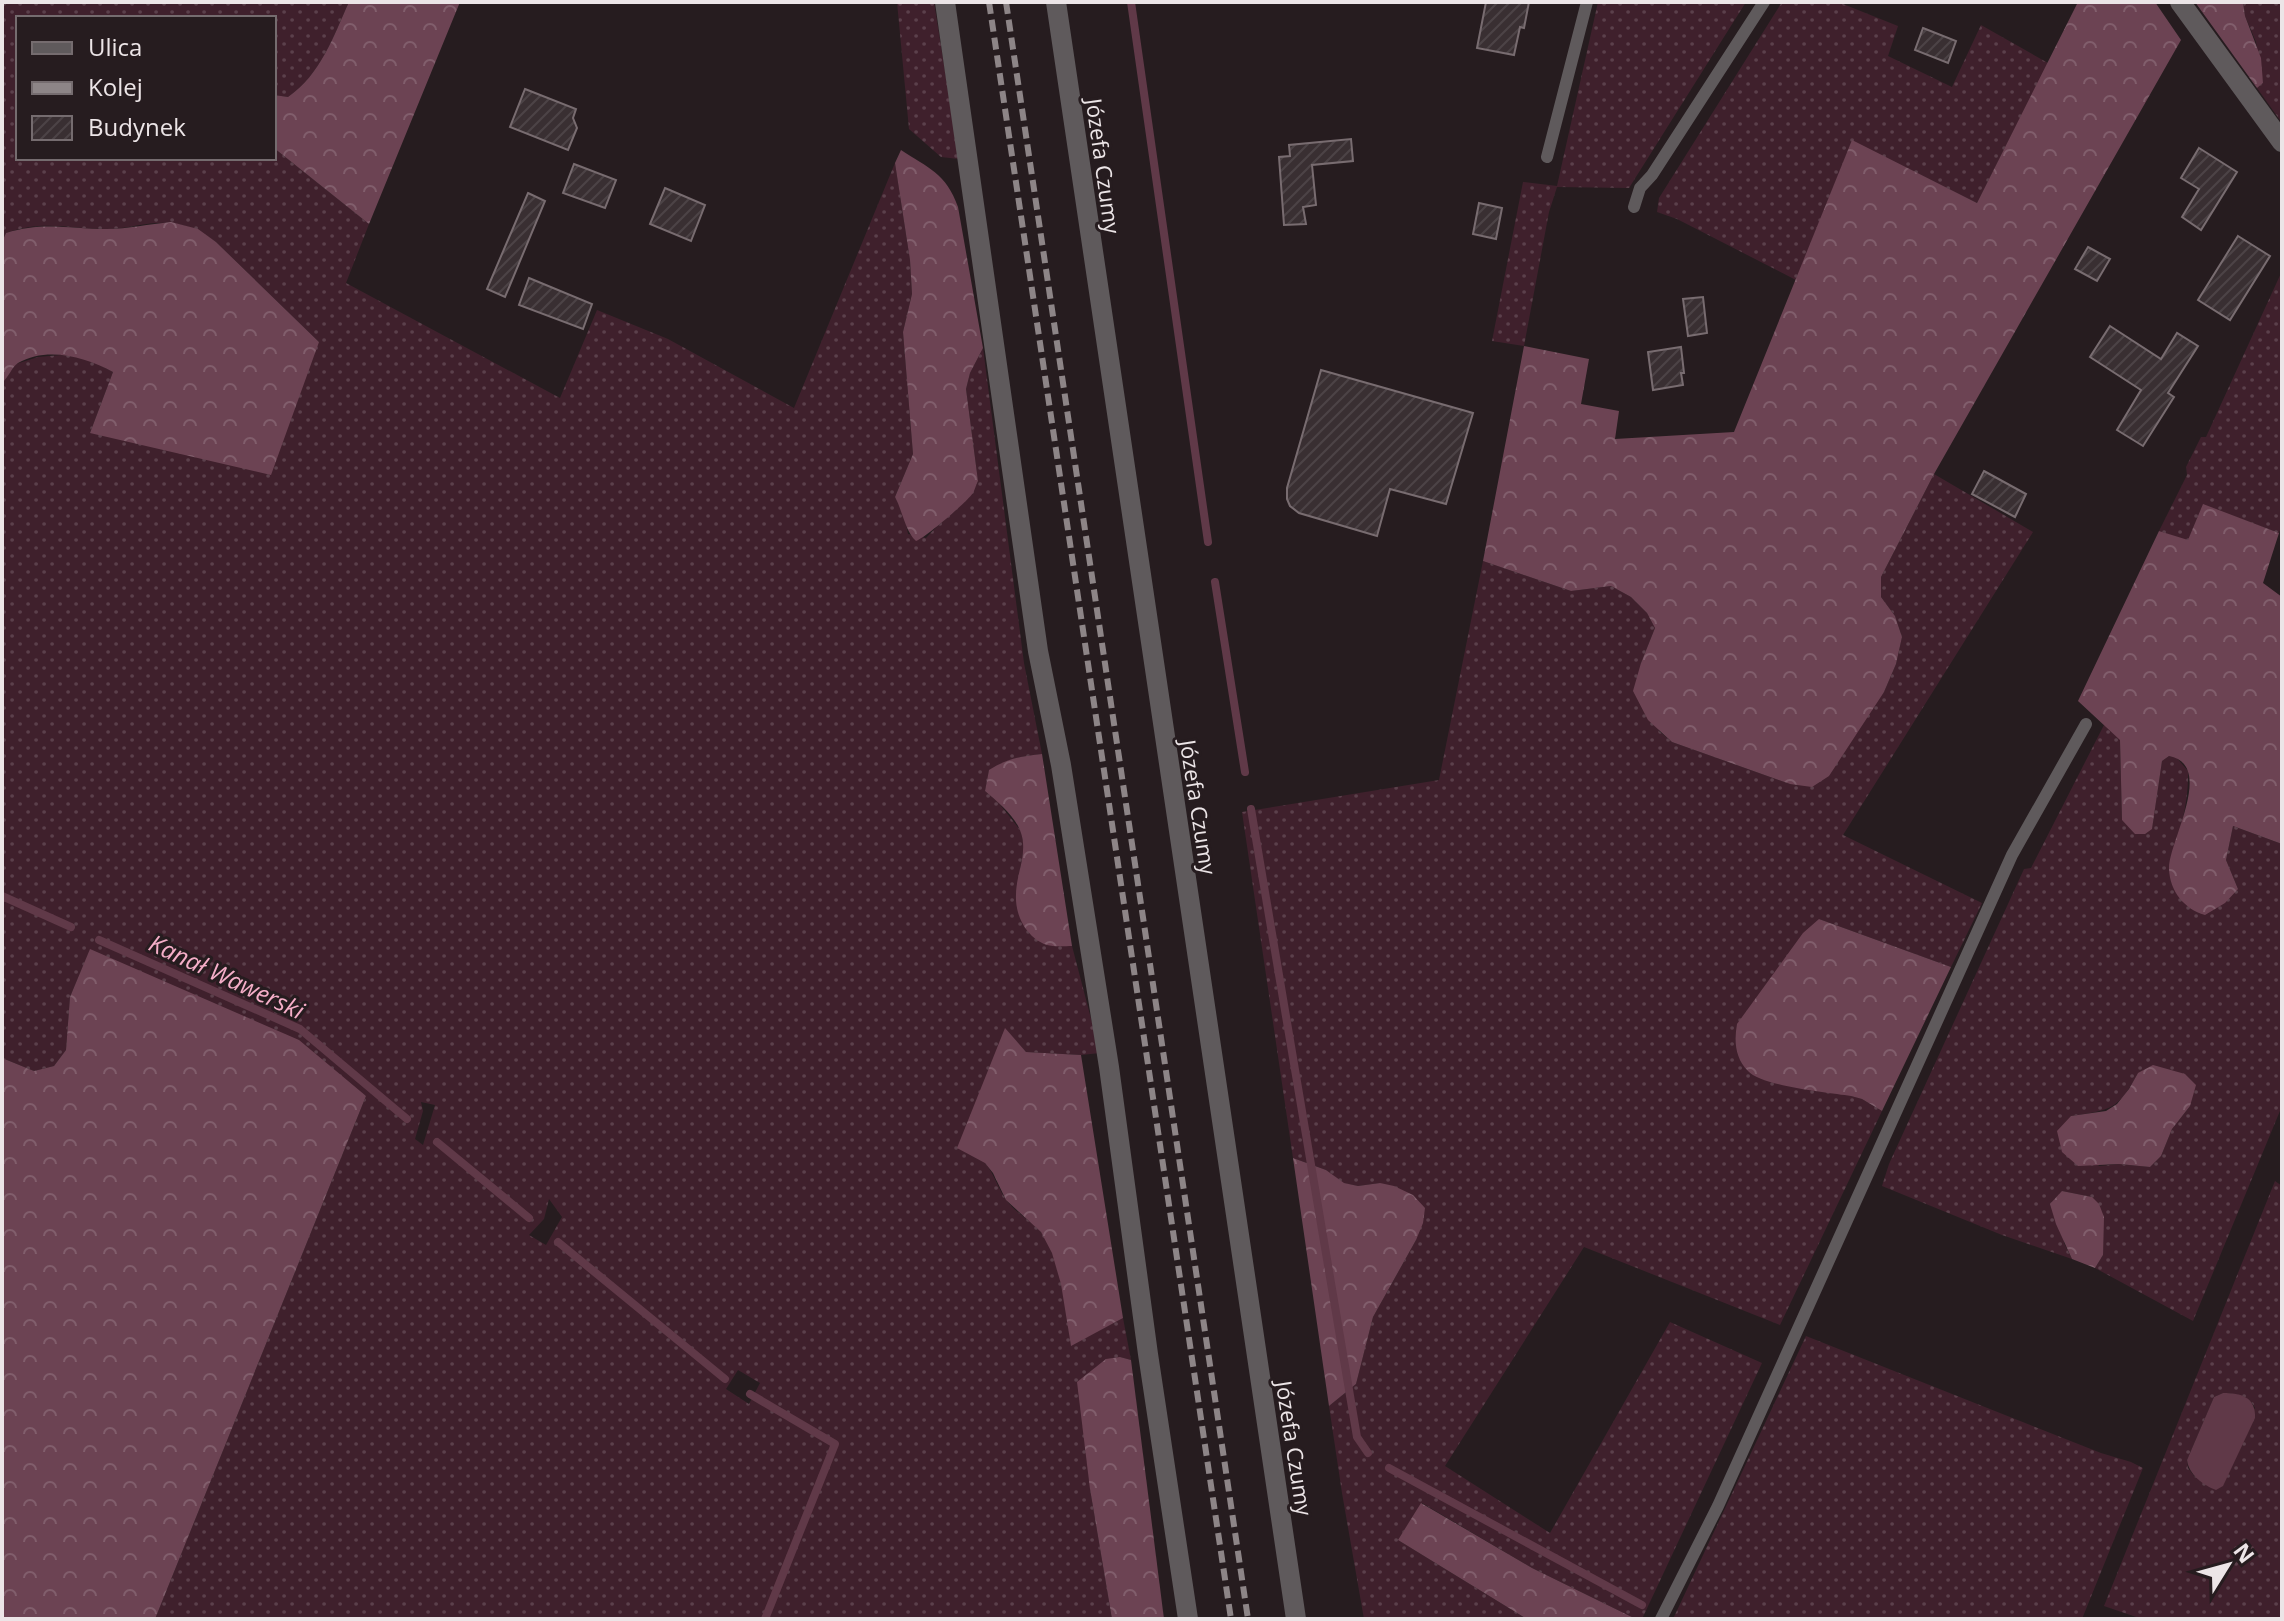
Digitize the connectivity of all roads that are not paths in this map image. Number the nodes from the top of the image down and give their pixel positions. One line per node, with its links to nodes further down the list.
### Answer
1 (945, 2): 10 (street)
2 (1056, 2): 11 (street, Józefa Czumy)
3 (1587, 2): 7 (lane)
4 (1764, 2): 8 (lane)
5 (2180, 2): 6 (street)
6 (2282, 142)
7 (1547, 157)
8 (1634, 207)
9 (2086, 724): 12 (lane)
10 (1188, 1619)
11 (1296, 1619)
12 (1661, 1619)

